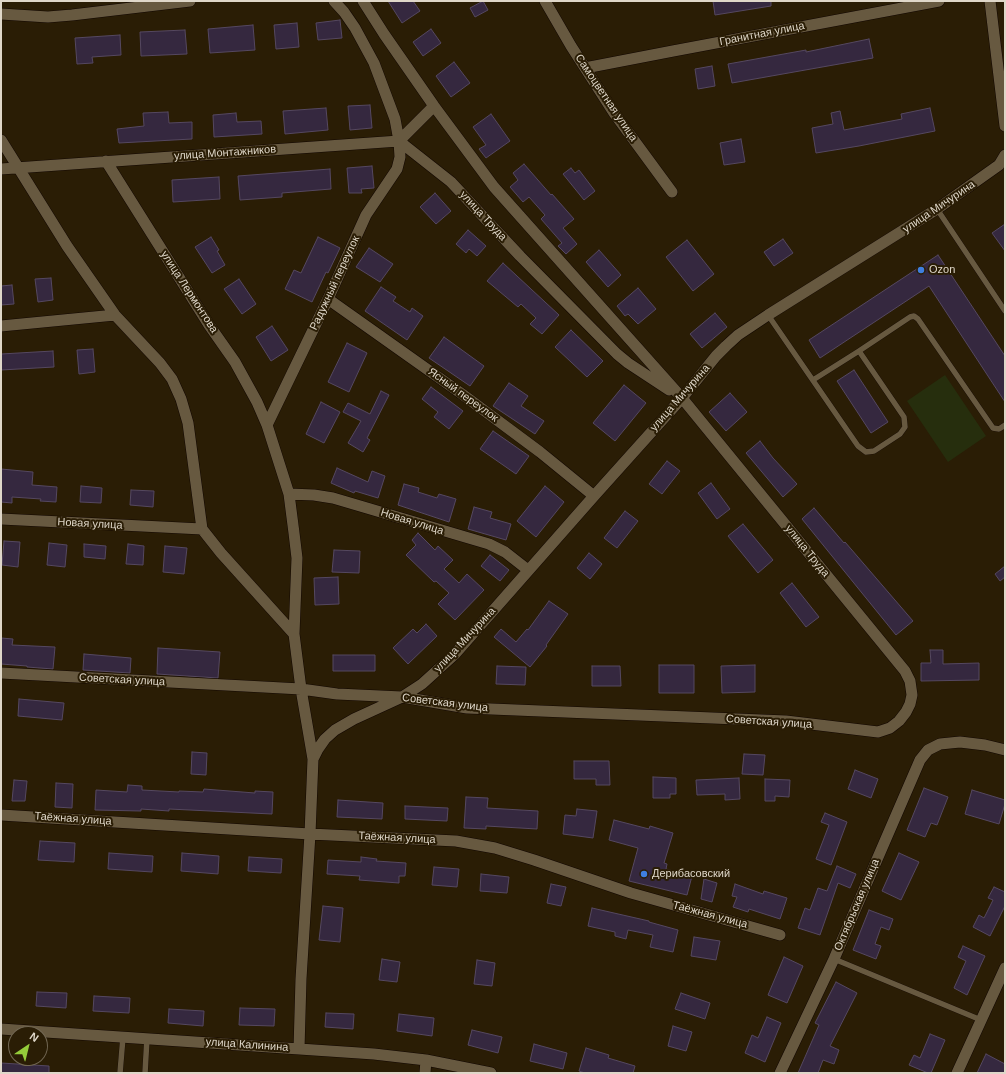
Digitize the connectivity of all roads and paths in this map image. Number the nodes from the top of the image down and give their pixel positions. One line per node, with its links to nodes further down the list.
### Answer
1 (190, 1): 7 (street)
2 (334, 1): 12 (street)
3 (362, 1): 9 (street, улица Труда)
4 (545, 1): 8 (street, Самоцветная улица)
5 (939, 1): 8 (street, Гранитная улица)
6 (990, 1): 10 (street)
7 (1, 14)
8 (585, 68): 17 (street, Самоцветная улица)
9 (434, 106): 12 (street); 26 (street, улица Труда)
10 (1005, 126)
11 (1, 140): 15 (street)
12 (399, 142): 14 (street, улица Монтажников); 19 (street, Радужный переулок); 26 (street, улица Труда)
13 (1005, 155): 18 (street, улица Мичурина)
14 (106, 162): 15 (street, улица Монтажников); 27 (street, улица Лермонтова)
15 (17, 168): 16 (street, улица Монтажников); 21 (street)
16 (1, 169)
17 (672, 192)
18 (937, 209): 20 (lane); 22 (street, улица Мичурина)
19 (328, 299): 27 (street, Радужный переулок); 30 (street, Ясный переулок)
20 (1005, 311)
21 (115, 314): 23 (street); 32 (street)
22 (768, 315): 25 (lane); 26 (street, улица Мичурина)
23 (1, 326)
24 (859, 351): 25 (lane); 25 (lane); 28 (lane)
25 (813, 380)
26 (682, 398): 30 (street, улица Мичурина); 38 (street, улица Труда)
27 (267, 425): 29 (street, улица Лермонтова)
28 (1005, 425)
29 (289, 494): 33 (street, Новая улица); 34 (street, улица Лермонтова)
30 (594, 496): 33 (street, улица Мичурина)
31 (1, 519): 32 (street, Новая улица)
32 (202, 529): 34 (street)
33 (528, 570): 37 (street, улица Мичурина)
34 (294, 634): 36 (street, улица Лермонтова)
35 (1, 673): 36 (street, Советская улица)
36 (301, 689): 37 (street, Советская улица); 40 (street, улица Лермонтова)
37 (402, 697): 38 (street, Советская улица); 40 (street, улица Мичурина)
38 (906, 712)
39 (1005, 750): 44 (street, Октябрьская улица)
40 (313, 759): 42 (street, улица Лермонтова)
41 (1, 815): 42 (street, Таёжная улица)
42 (310, 834): 43 (street, Таёжная улица); 50 (street, улица Лермонтова)
43 (780, 935)
44 (834, 959): 46 (lane); 56 (street, Октябрьская улица)
45 (1005, 968): 46 (street)
46 (981, 1020): 57 (street)
47 (1, 1028): 48 (street, улица Калинина)
48 (123, 1037): 49 (street, улица Калинина); 52 (lane)
49 (147, 1038): 50 (street, улица Калинина); 53 (lane)
50 (299, 1049): 51 (street, улица Калинина)
51 (426, 1060): 54 (street); 55 (street, улица Калинина)
52 (120, 1073)
53 (145, 1073)
54 (425, 1073)
55 (491, 1073)
56 (780, 1073)
57 (957, 1073)

